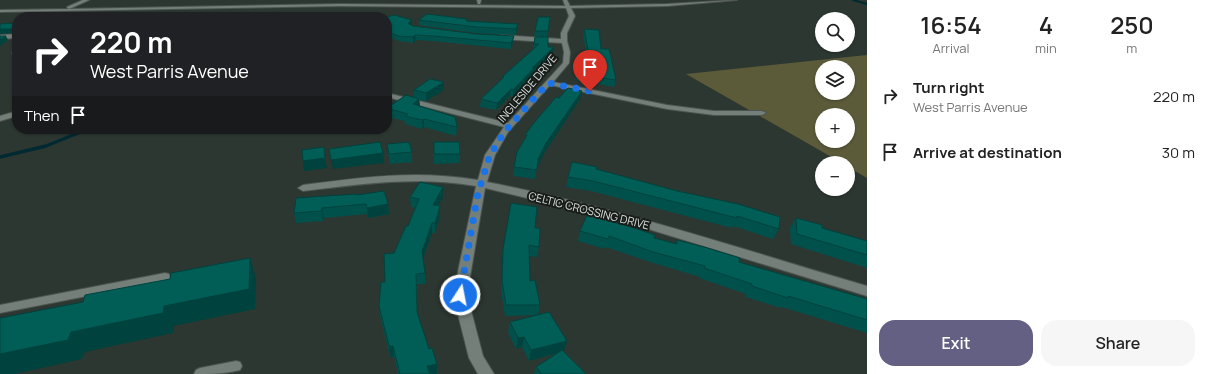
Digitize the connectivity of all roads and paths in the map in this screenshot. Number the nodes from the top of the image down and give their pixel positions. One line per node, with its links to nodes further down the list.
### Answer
1 (88, 0): 5 (street)
2 (688, 0): 4 (street)
3 (735, 0): 4 (street)
4 (567, 4): 5 (street); 6 (street); 10 (street, INGLESIDE DRIVE)
5 (69, 8): 6 (street)
6 (0, 10)
7 (12, 36): 8 (street)
8 (0, 37)
9 (497, 37): 10 (street)
10 (564, 41): 11 (street, INGLESIDE DRIVE)
11 (548, 83): 13 (street); 16 (street, INGLESIDE DRIVE)
12 (392, 96): 16 (street)
13 (762, 113)
14 (12, 114): 15 (street)
15 (0, 119)
16 (510, 126): 17 (street, INGLESIDE DRIVE)
17 (481, 184): 18 (street, CELTIC CROSSING DRIVE); 20 (street, CELTIC CROSSING DRIVE); 24 (street, INGLESIDE DRIVE)
18 (303, 188)
19 (165, 276): 21 (lane)
20 (867, 291)
21 (0, 309)
22 (236, 366): 23 (lane)
23 (200, 374)
24 (486, 374)

